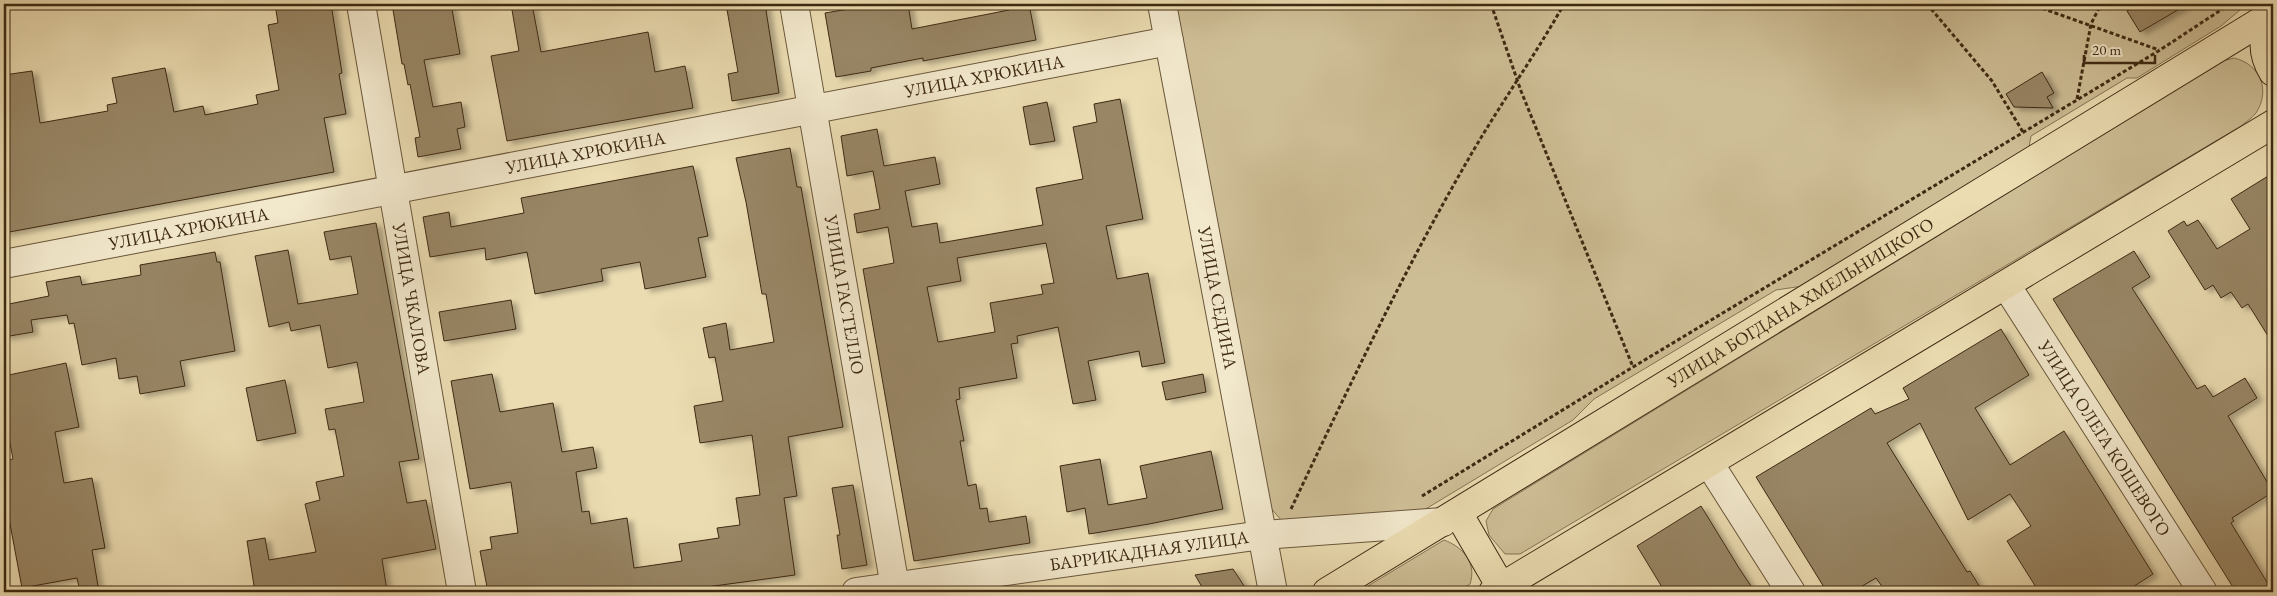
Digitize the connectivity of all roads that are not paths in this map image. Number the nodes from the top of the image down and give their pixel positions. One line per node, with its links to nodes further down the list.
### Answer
1 (361, 4): 10 (street, УЛИЦА ЧКАЛОВА)
2 (794, 4): 8 (street, УЛИЦА ГАСТЕЛЛО)
3 (1162, 4): 6 (street, УЛИЦА СЕДИНА)
4 (2273, 14): 14 (main road, УЛИЦА БОГДАНА ХМЕЛЬНИЦКОГО)
5 (2273, 18): 7 (main road)
6 (1169, 41): 8 (street, УЛИЦА ХРЮКИНА); 15 (street, УЛИЦА СЕДИНА)
7 (2273, 72)
8 (811, 109): 10 (street, УЛИЦА ХРЮКИНА); 16 (street, УЛИЦА ГАСТЕЛЛО)
9 (2273, 124): 12 (main road)
10 (391, 189): 11 (street, УЛИЦА ХРЮКИНА); 18 (street, УЛИЦА ЧКАЛОВА)
11 (4, 264)
12 (2006, 285): 13 (main road); 23 (street, УЛИЦА ОЛЕГА КОШЕВОГО)
13 (1709, 463): 17 (main road); 22 (street)
14 (1450, 518): 15 (street, БАРРИКАДНАЯ УЛИЦА); 17 (main road); 21 (main road, УЛИЦА БОГДАНА ХМЕЛЬНИЦКОГО)
15 (1271, 534): 16 (street, БАРРИКАДНАЯ УЛИЦА); 20 (street, УЛИЦА СЕДИНА)
16 (894, 587): 19 (street, БАРРИКАДНАЯ УЛИЦА)
17 (1497, 590)
18 (462, 592)
19 (856, 592)
20 (1273, 592)
21 (1327, 592)
22 (1791, 592)
23 (2202, 592)

